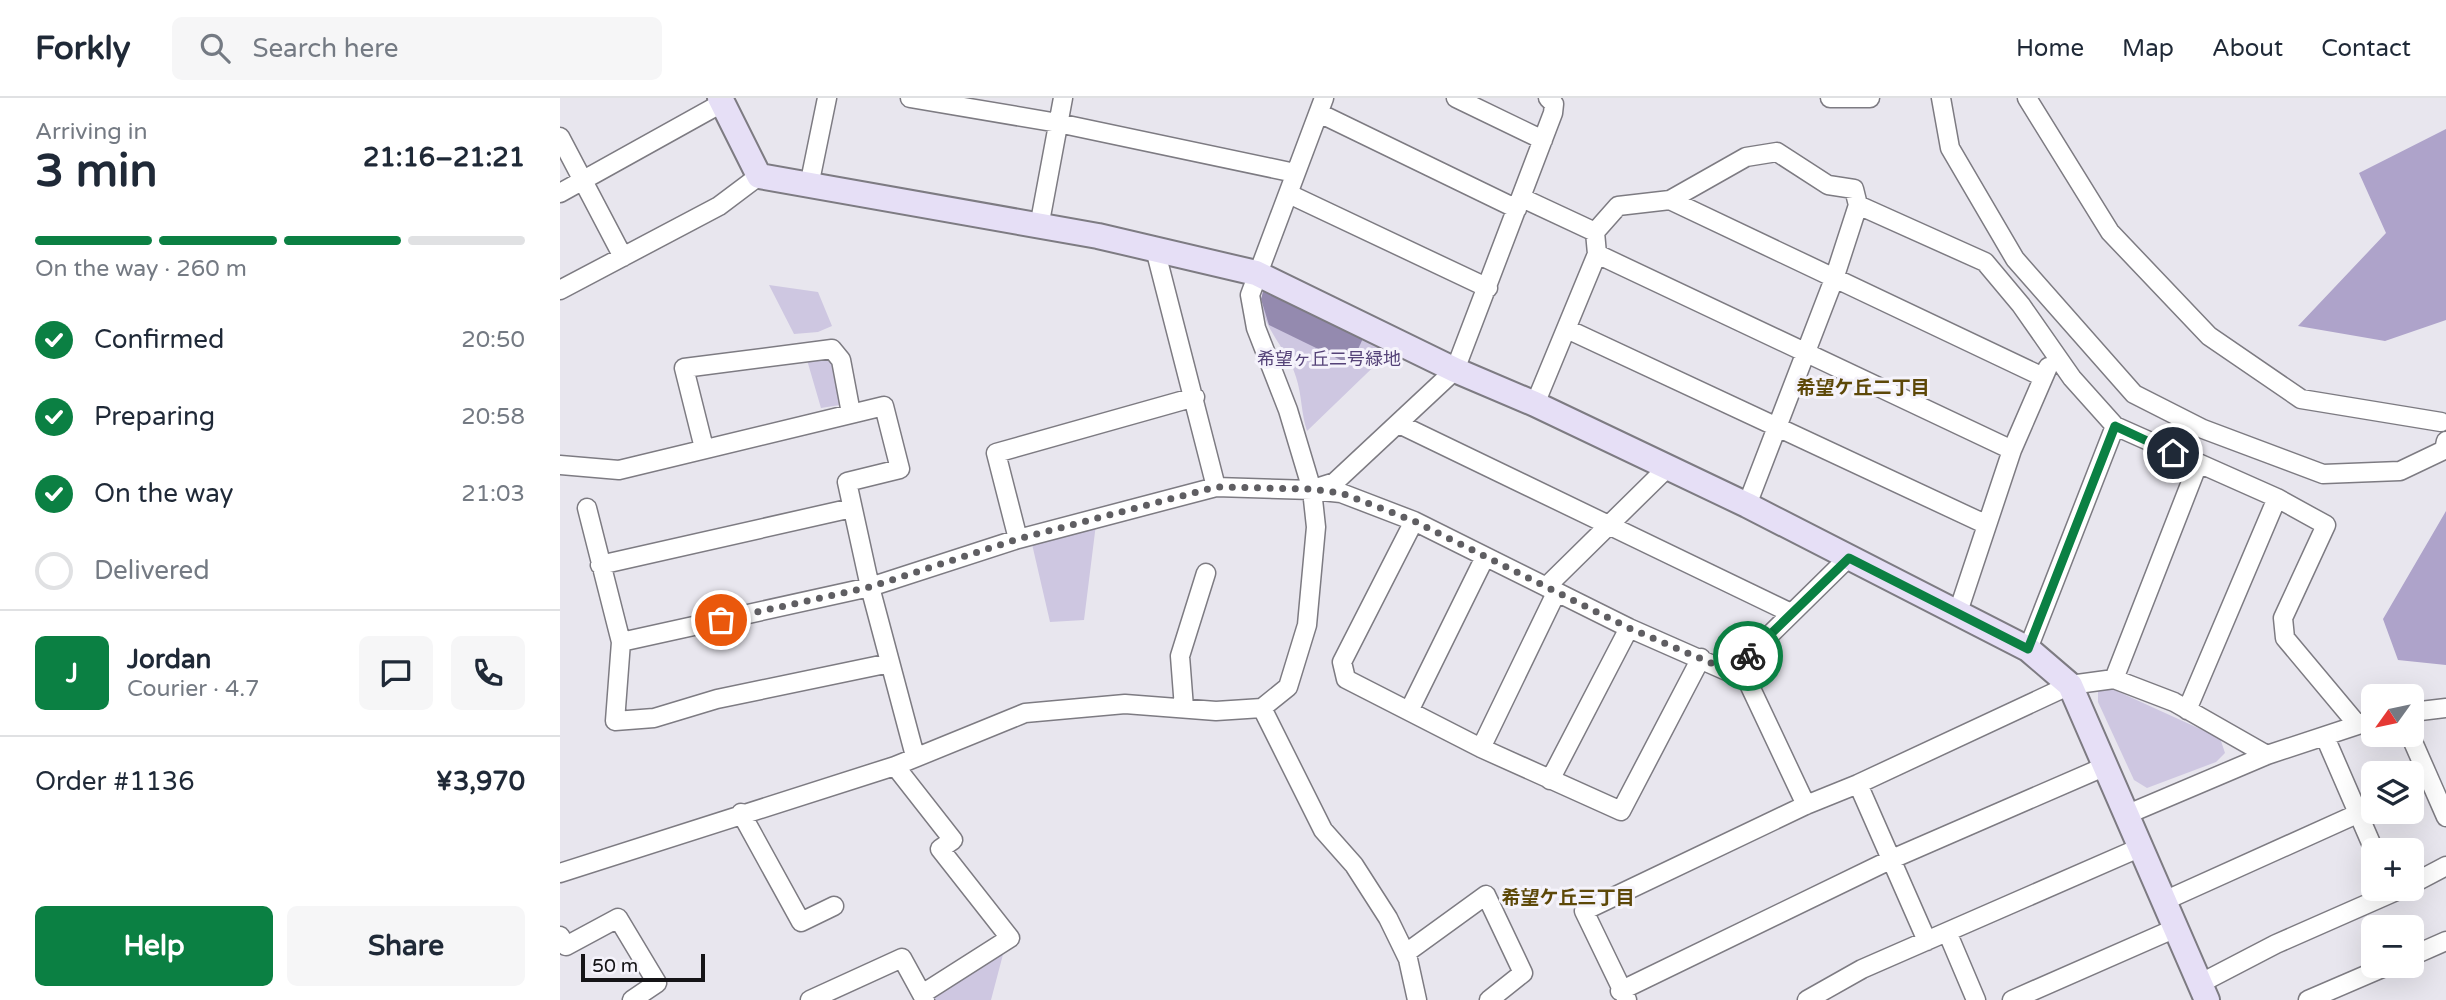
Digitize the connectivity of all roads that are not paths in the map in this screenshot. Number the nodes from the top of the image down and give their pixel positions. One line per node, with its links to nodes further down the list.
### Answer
1 (827, 98): 18 (street)
2 (910, 98): 12 (street)
3 (1063, 98): 12 (street)
4 (1455, 98): 14 (street)
5 (1548, 98): 14 (street)
6 (1830, 98): 7 (street)
7 (1870, 98)
8 (1941, 98): 45 (street)
9 (2027, 98): 42 (street)
10 (721, 100): 16 (street); 17 (street)
11 (1321, 106): 15 (street); 22 (street)
12 (1058, 123): 15 (street); 24 (street)
13 (560, 137): 17 (street)
14 (1543, 140): 22 (street)
15 (1295, 173): 20 (street)
16 (759, 176): 18 (street); 28 (street)
17 (583, 180): 19 (street); 28 (street)
18 (809, 186): 24 (street)
19 (560, 193)
20 (1289, 194): 29 (street); 31 (street)
21 (1670, 200): 23 (street); 25 (street); 30 (street)
22 (1520, 203): 25 (street); 31 (street)
23 (1858, 205): 30 (street); 35 (street)
24 (1039, 227): 26 (street)
25 (1595, 232): 27 (street)
26 (1155, 249): 29 (street); 38 (street)
27 (1597, 254): 33 (street); 34 (street)
28 (623, 257): 32 (street)
29 (1256, 273): 36 (street); 52 (street)
30 (1834, 279): 34 (street); 37 (street)
31 (1488, 288): 36 (street)
32 (560, 290)
33 (1567, 330): 39 (street); 43 (street)
34 (1806, 352): 43 (street); 47 (street)
35 (2055, 355): 37 (street); 44 (street)
36 (1455, 370): 39 (street); 41 (street)
37 (2043, 377): 47 (street)
38 (1195, 397): 51 (street); 60 (street)
39 (1535, 404): 50 (street)
40 (851, 413): 46 (street); 46 (street); 56 (street)
41 (1399, 424): 52 (street); 58 (street)
42 (2444, 425)
43 (1777, 426): 54 (street); 59 (street)
44 (2115, 426): 48 (street); 71 (street)
45 (2446, 441)
46 (705, 448): 49 (street)
47 (2012, 450): 59 (street)
48 (2198, 464): 53 (street); 75 (street)
49 (560, 465)
50 (1668, 467): 54 (street); 58 (street)
51 (1216, 487): 52 (street); 60 (street)
52 (1312, 489): 57 (street); 78 (street)
53 (2277, 498): 80 (street); 83 (street)
54 (1747, 505): 61 (street)
55 (587, 508): 63 (street)
56 (852, 508): 63 (street); 65 (street)
57 (1414, 521): 62 (street); 81 (street)
58 (1607, 524): 66 (street); 68 (street)
59 (1985, 524): 67 (street)
60 (1018, 539): 65 (street)
61 (1849, 558): 67 (street); 68 (street)
62 (1485, 559): 66 (street); 81 (street)
63 (600, 565): 70 (street)
64 (1206, 573): 77 (street)
65 (870, 587): 70 (street); 73 (street)
66 (1551, 590): 69 (street); 87 (street)
67 (1958, 612): 71 (street)
68 (1791, 613): 74 (street)
69 (1629, 628): 72 (street); 92 (street)
70 (621, 642): 73 (street)
71 (2028, 649): 76 (street)
72 (1702, 658): 74 (street); 92 (street)
73 (890, 663): 89 (street)
74 (1732, 672): 94 (street)
75 (2114, 679): 76 (street); 80 (street)
76 (2070, 685): 91 (street); 93 (street)
77 (1184, 708): 78 (street); 89 (street)
78 (1262, 708): 114 (street)
79 (2446, 708): 82 (street)
80 (2187, 710): 88 (street)
81 (1409, 711): 87 (street)
82 (2424, 711)
83 (2361, 718)
84 (2361, 724): 85 (street)
85 (2325, 737): 88 (street); 97 (street)
86 (2415, 747): 98 (street)
87 (1481, 748): 92 (street)
88 (2267, 755): 96 (street)
89 (915, 756): 90 (street)
90 (895, 766): 95 (street); 118 (street)
91 (2106, 766): 96 (street); 101 (street)
92 (1550, 780)
93 (1858, 784): 94 (street); 101 (street)
94 (1806, 805): 117 (street)
95 (741, 813): 103 (street); 107 (street)
96 (2128, 814): 100 (street)
97 (2357, 814): 99 (street); 105 (street)
98 (2446, 817)
99 (2368, 838)
100 (2139, 848): 105 (street); 109 (street)
101 (1892, 859): 111 (street); 117 (street)
102 (2446, 866): 104 (street)
103 (560, 873)
104 (2424, 878)
105 (2164, 901): 108 (street)
106 (2372, 901): 116 (street)
107 (834, 906)
108 (2176, 928): 116 (street); 125 (street)
109 (1948, 934): 111 (street); 124 (street)
110 (560, 936): 121 (street)
111 (1927, 941): 123 (street)
112 (2446, 941): 113 (street)
113 (2424, 951)
114 (1406, 953): 120 (street); 122 (street)
115 (2361, 978): 126 (street)
116 (2204, 992)
117 (1624, 995)
118 (923, 997): 119 (street)
119 (819, 998)
120 (1497, 998)
121 (632, 1000)
122 (1417, 1000)
123 (1807, 1000)
124 (1976, 1000)
125 (2012, 1000)
126 (2309, 1000)

